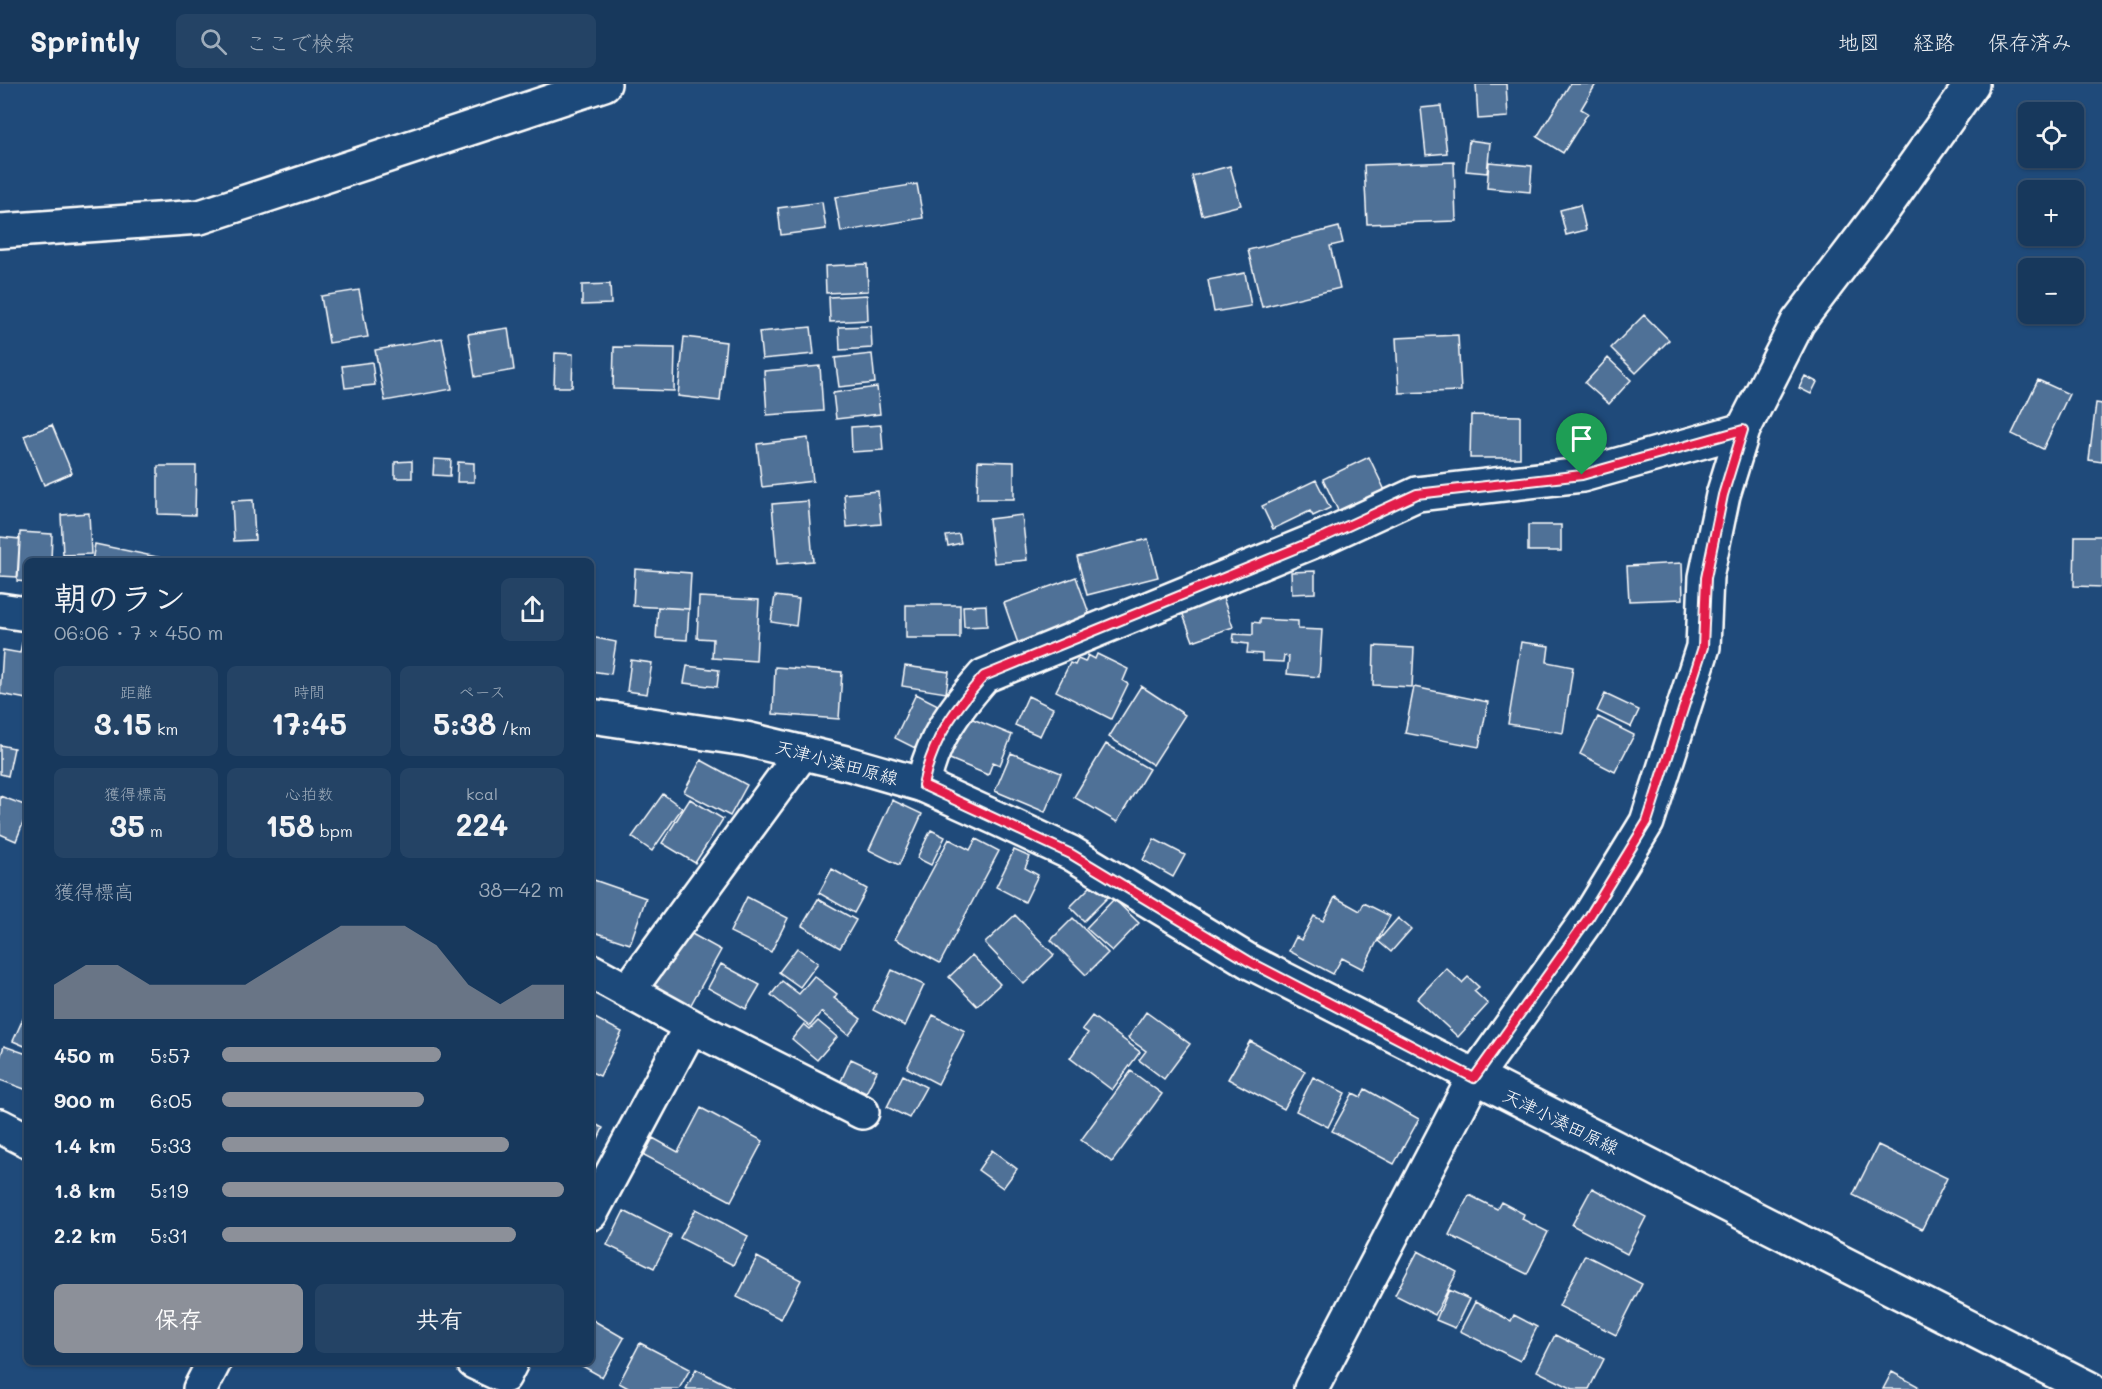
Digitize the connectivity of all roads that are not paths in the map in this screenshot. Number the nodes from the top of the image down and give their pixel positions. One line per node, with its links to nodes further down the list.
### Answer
1 (604, 84): 3 (street)
2 (1972, 84): 4 (street)
3 (0, 231)
4 (1743, 430): 9 (street); 13 (street)
5 (0, 610): 6 (street)
6 (24, 614)
7 (594, 716): 8 (street, 天津小湊田原線)
8 (802, 753): 9 (street, 天津小湊田原線); 11 (street)
9 (923, 785): 13 (street, 天津小湊田原線)
10 (594, 973): 11 (street)
11 (628, 991): 12 (street)
12 (691, 1026): 14 (street); 17 (street)
13 (1474, 1078): 22 (street); 23 (street, 天津小湊田原線)
14 (862, 1112)
15 (0, 1126): 16 (street)
16 (24, 1138)
17 (594, 1207)
18 (212, 1365): 21 (street)
19 (480, 1365): 20 (street)
20 (510, 1365)
21 (200, 1389)
22 (1311, 1389)
23 (2090, 1389)

